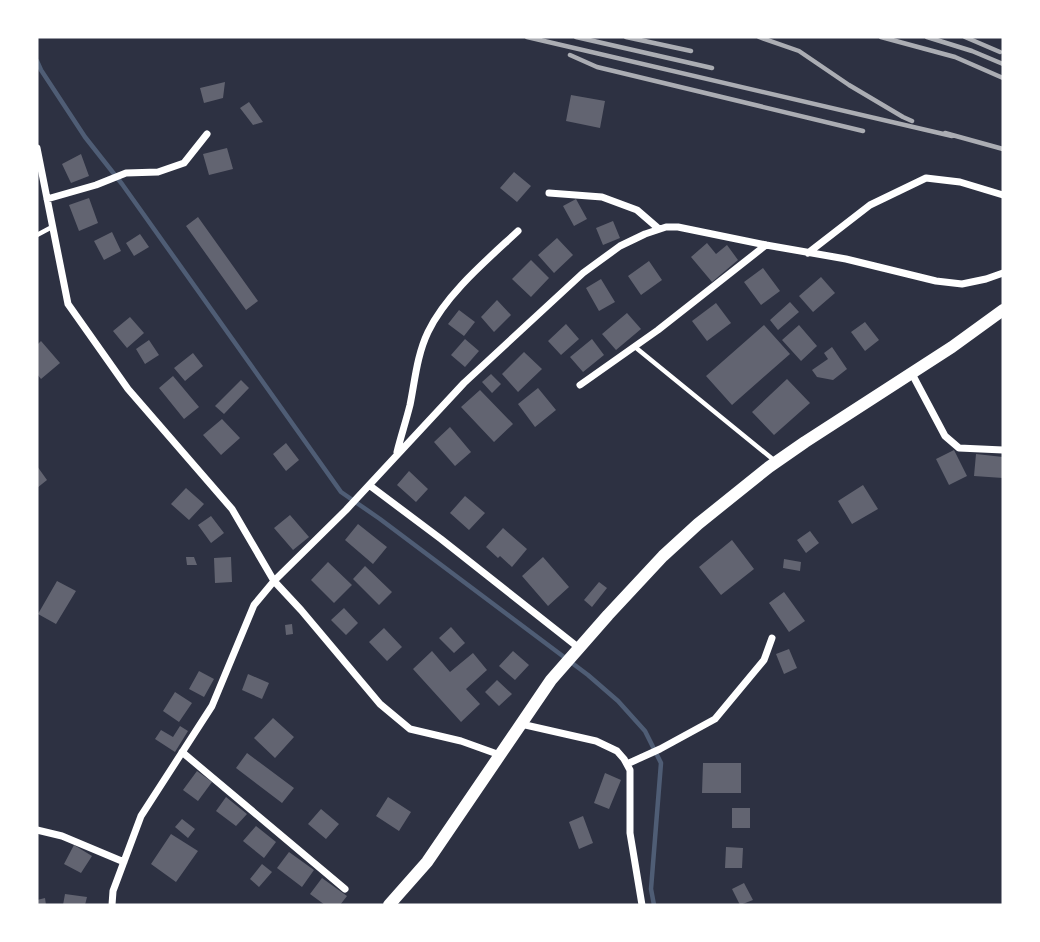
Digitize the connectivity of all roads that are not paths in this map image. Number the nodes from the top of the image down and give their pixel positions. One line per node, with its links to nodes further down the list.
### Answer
1 (207, 134): 5 (street)
2 (37, 148): 5 (street)
3 (549, 193): 7 (street)
4 (1003, 195): 11 (street)
5 (47, 199): 6 (street)
6 (53, 226): 9 (lane); 21 (street)
7 (659, 229): 10 (street); 18 (street)
8 (518, 231): 18 (street)
9 (37, 234)
10 (766, 245): 11 (street); 14 (street)
11 (808, 253): 12 (street)
12 (1003, 272)
13 (1003, 310): 15 (main road)
14 (635, 347): 16 (street); 19 (lane)
15 (911, 372): 17 (street); 19 (main road)
16 (580, 385)
17 (1003, 450)
18 (396, 456): 20 (street)
19 (776, 462): 23 (main road)
20 (367, 487): 21 (street); 23 (street)
21 (274, 581): 25 (street); 26 (street)
22 (772, 638): 27 (street)
23 (576, 652): 24 (main road)
24 (521, 723): 26 (main road); 27 (street)
25 (182, 752): 29 (street); 30 (street)
26 (500, 755): 32 (main road)
27 (627, 764): 33 (street)
28 (37, 830): 29 (street)
29 (124, 862): 31 (street)
30 (345, 889)
31 (111, 905)
32 (389, 905)
33 (642, 905)

